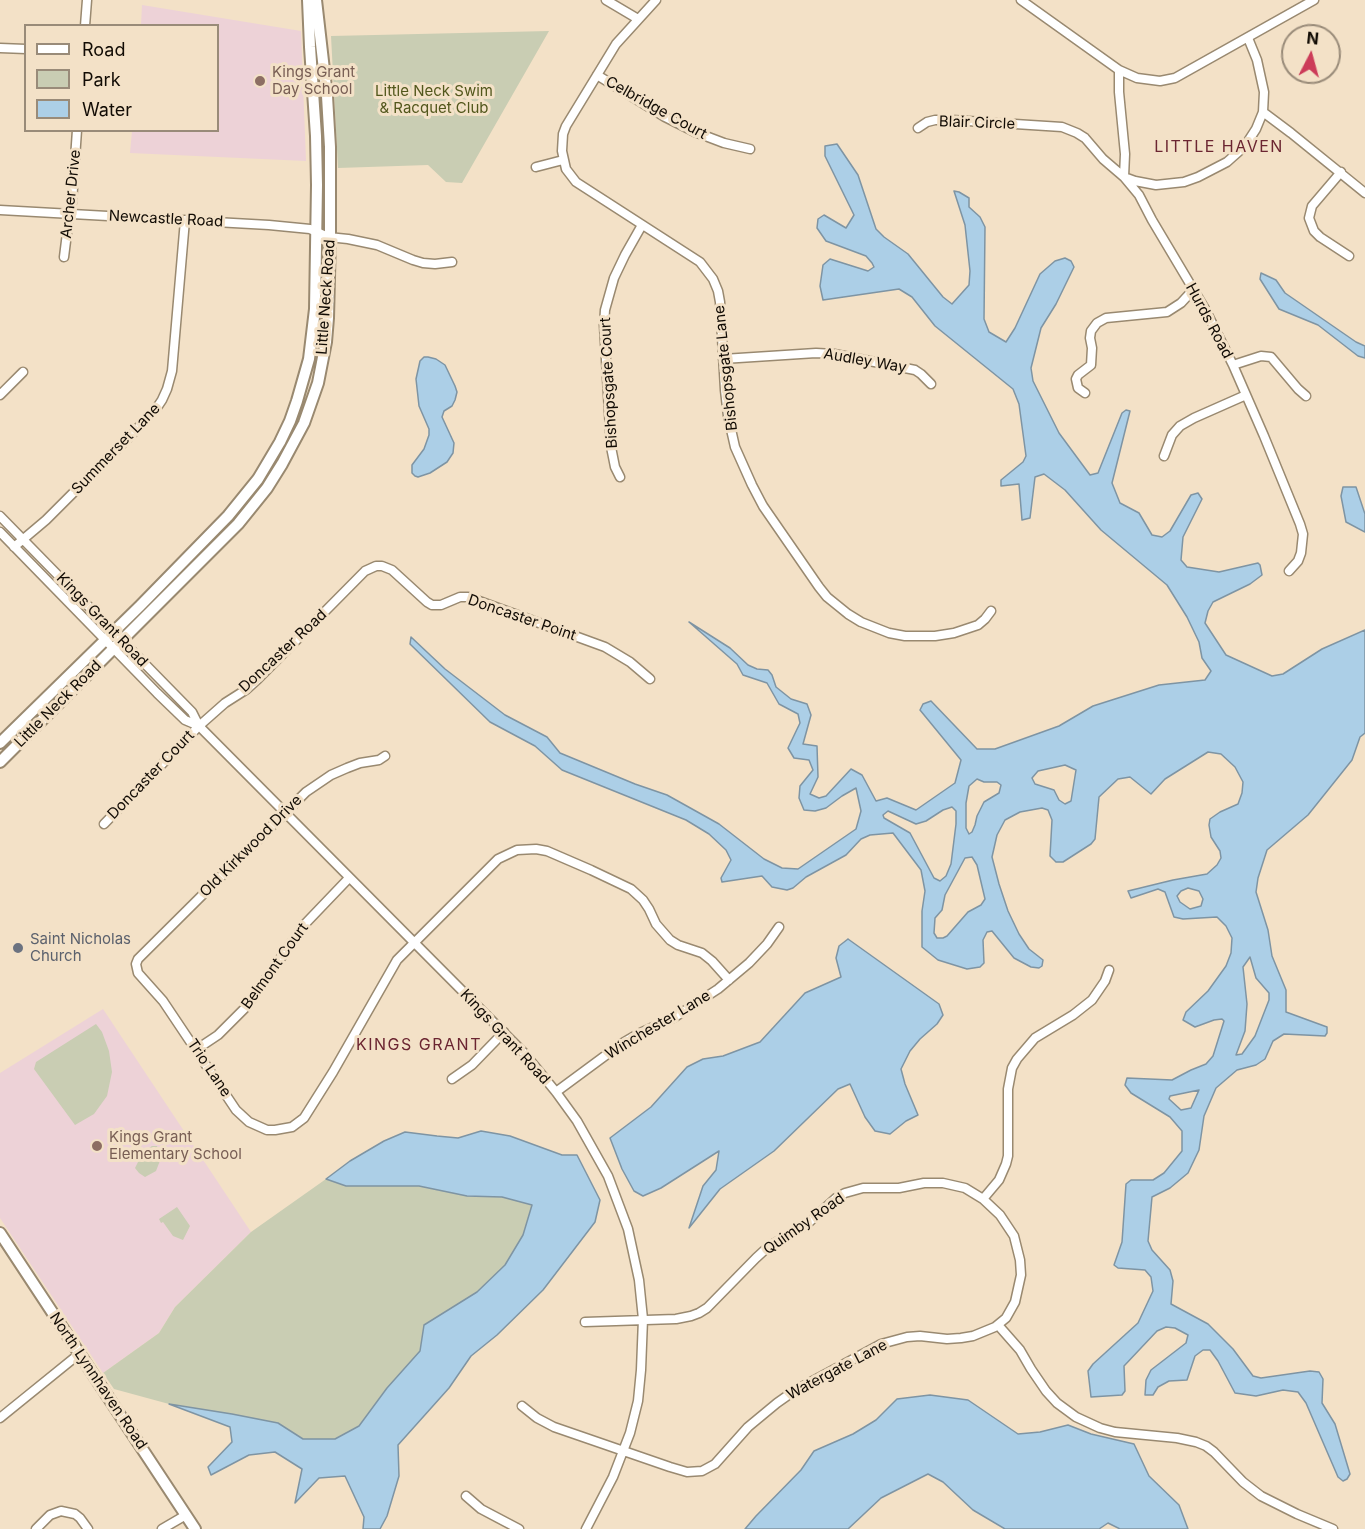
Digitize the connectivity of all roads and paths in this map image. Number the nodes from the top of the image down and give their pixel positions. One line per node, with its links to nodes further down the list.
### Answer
1 (87, 0): 9 (street)
2 (308, 0): 11 (street, Little Neck Road)
3 (316, 0): 12 (street, Little Neck Road)
4 (606, 0): 8 (street)
5 (656, 0): 8 (street)
6 (1021, 0): 15 (street)
7 (1314, 0): 10 (street)
8 (638, 19): 16 (street)
9 (85, 24)
10 (1248, 38): 15 (street); 17 (street)
11 (310, 47): 12 (street); 30 (street, Little Neck Road)
12 (322, 47): 31 (street, Little Neck Road)
13 (0, 48): 14 (street)
14 (24, 49)
15 (1119, 70): 24 (street)
16 (597, 75): 20 (street, Celbridge Court); 21 (street)
17 (1263, 112): 23 (street); 24 (street)
18 (918, 128): 24 (street, Blair Circle)
19 (77, 132): 27 (street, Archer Drive)
20 (750, 149)
21 (563, 160): 22 (street); 29 (street, Bishopsgate Lane)
22 (536, 167)
23 (1341, 172): 25 (street); 32 (street)
24 (1124, 177): 35 (street, Hurds Road)
25 (1365, 193)
26 (0, 210): 27 (street, Newcastle Road)
27 (69, 214): 28 (street, Newcastle Road); 33 (street, Archer Drive)
28 (185, 220): 30 (street, Newcastle Road); 48 (street, Summerset Lane)
29 (642, 225): 36 (street, Bishopsgate Lane); 45 (street, Bishopsgate Court)
30 (316, 231): 31 (street, Newcastle Road); 53 (street, Little Neck Road)
31 (330, 237): 34 (street, Newcastle Road); 54 (street, Little Neck Road)
32 (1349, 256)
33 (64, 257)
34 (452, 262)
35 (1193, 290): 37 (street, Hurds Road); 40 (street)
36 (723, 359): 39 (street, Audley Way); 52 (street, Bishopsgate Lane)
37 (1233, 365): 42 (street, Hurds Road); 43 (street)
38 (23, 372): 41 (street)
39 (931, 384)
40 (1085, 393)
41 (0, 395)
42 (1246, 395): 44 (street); 50 (street, Hurds Road)
43 (1306, 396)
44 (1164, 456)
45 (620, 477)
46 (0, 516): 48 (street, Kings Grant Road)
47 (0, 532): 49 (street, Kings Grant Road)
48 (23, 539): 49 (street, Summerset Lane); 53 (street, Kings Grant Road)
49 (14, 547): 53 (street, Kings Grant Road)
50 (1289, 571)
51 (339, 597): 55 (street, Doncaster Point); 56 (street, Doncaster Road)
52 (991, 611)
53 (109, 635): 54 (street, Kings Grant Road); 57 (street, Little Neck Road)
54 (118, 644): 56 (street, Kings Grant Road); 59 (street, Little Neck Road)
55 (650, 679)
56 (199, 726): 60 (street, Kings Grant Road); 61 (street, Doncaster Court)
57 (0, 743)
58 (385, 756): 60 (street, Old Kirkwood Drive)
59 (0, 762)
60 (284, 813): 62 (street, Kings Grant Road); 65 (street, Old Kirkwood Drive)
61 (104, 824)
62 (349, 878): 64 (street, Kings Grant Road); 69 (street, Belmont Court)
63 (779, 927): 67 (street, Winchester Lane)
64 (414, 943): 67 (street); 68 (street, Kings Grant Road); 69 (street, Trio Lane)
65 (136, 964): 69 (street, Trio Lane)
66 (1109, 970): 72 (street)
67 (729, 980): 71 (street, Winchester Lane)
68 (504, 1032): 70 (street); 71 (street, Kings Grant Road)
69 (197, 1049)
70 (452, 1079)
71 (556, 1092): 74 (street, Kings Grant Road)
72 (983, 1199): 74 (street, Quimby Road); 76 (street, Quimby Road)
73 (0, 1234): 77 (street, North Lynnhaven Road)
74 (643, 1319): 75 (street, Quimby Road); 80 (street, Kings Grant Road)
75 (585, 1322)
76 (998, 1325): 80 (street, Watergate Lane); 89 (street)
77 (79, 1354): 79 (street); 82 (street, North Lynnhaven Road)
78 (522, 1406): 80 (street, Watergate Lane)
79 (0, 1418)
80 (624, 1451): 88 (street, Kings Grant Road)
81 (466, 1496): 87 (street)
82 (186, 1515): 85 (street); 86 (street, North Lynnhaven Road)
83 (36, 1529): 84 (street)
84 (88, 1529)
85 (162, 1529)
86 (195, 1529)
87 (519, 1529)
88 (586, 1529)
89 (1333, 1529)

